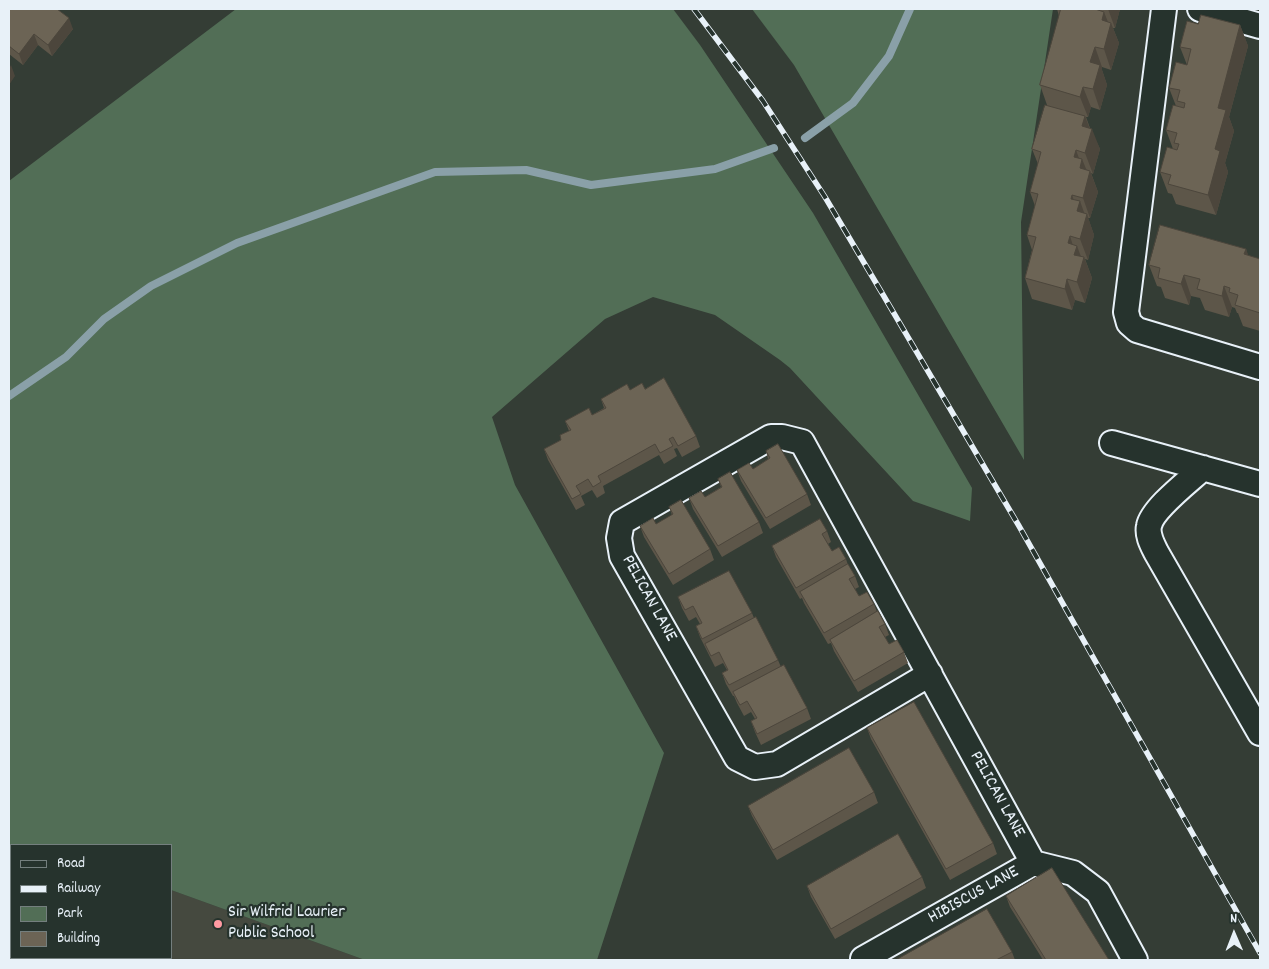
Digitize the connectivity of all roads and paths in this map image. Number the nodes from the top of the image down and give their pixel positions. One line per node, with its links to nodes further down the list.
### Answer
1 (1164, 9): 4 (street)
2 (1200, 9): 3 (street)
3 (1260, 26)
4 (1260, 367)
5 (1112, 443): 6 (street)
6 (1203, 468): 7 (street); 9 (street)
7 (1260, 484)
8 (930, 674): 8 (street, PELICAN LANE); 10 (street, PELICAN LANE)
9 (1260, 733)
10 (1033, 863): 11 (street, HIBISCUS LANE); 12 (street, HIBISCUS LANE)
11 (864, 960)
12 (1135, 960)

